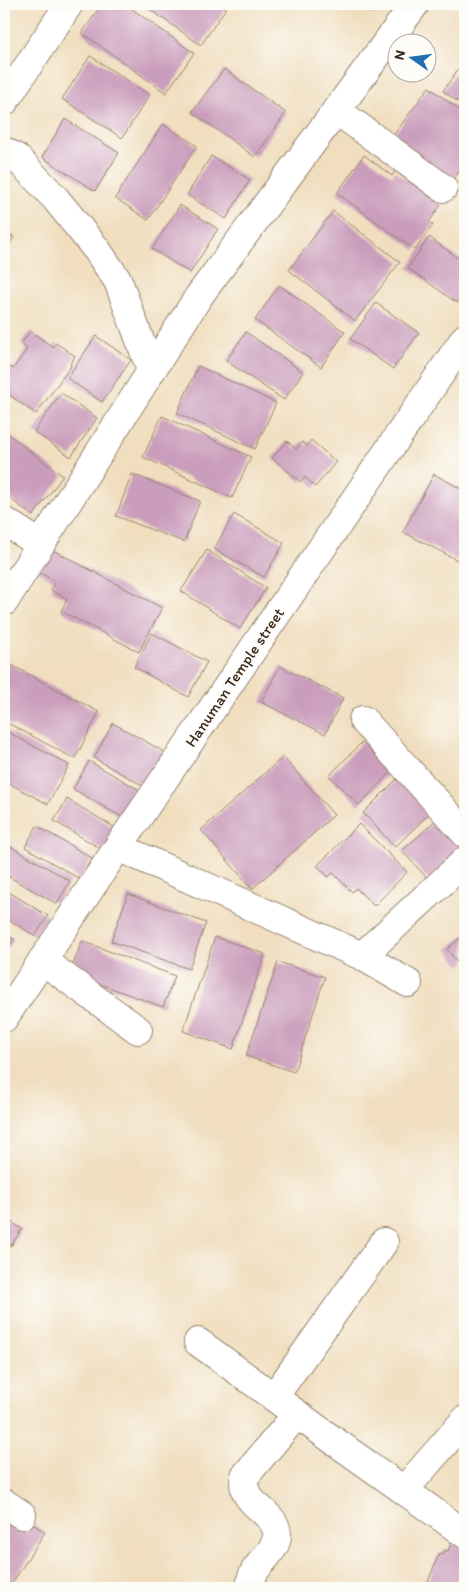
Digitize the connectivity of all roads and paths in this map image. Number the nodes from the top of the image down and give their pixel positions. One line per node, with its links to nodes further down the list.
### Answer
1 (69, 4): 3 (street)
2 (415, 4): 4 (street)
3 (4, 102)
4 (336, 110): 6 (street); 8 (street)
5 (4, 151): 8 (street)
6 (443, 188)
7 (465, 338): 14 (street, Hanuman Temple street)
8 (151, 370): 10 (street)
9 (4, 521): 10 (street)
10 (40, 544): 11 (street)
11 (4, 602)
12 (363, 720): 13 (street)
13 (465, 833)
14 (118, 847): 16 (street); 17 (street, Hanuman Temple street)
15 (465, 861): 16 (street)
16 (362, 956): 18 (street)
17 (42, 960): 19 (street, Hanuman Temple street); 20 (street)
18 (408, 982)
19 (4, 1018)
20 (138, 1030)
21 (384, 1242): 23 (street)
22 (198, 1342): 23 (street)
23 (274, 1397): 24 (street)
24 (297, 1414): 26 (street); 28 (street)
25 (465, 1420): 26 (street)
26 (404, 1490): 27 (street)
27 (465, 1534)
28 (251, 1588)

